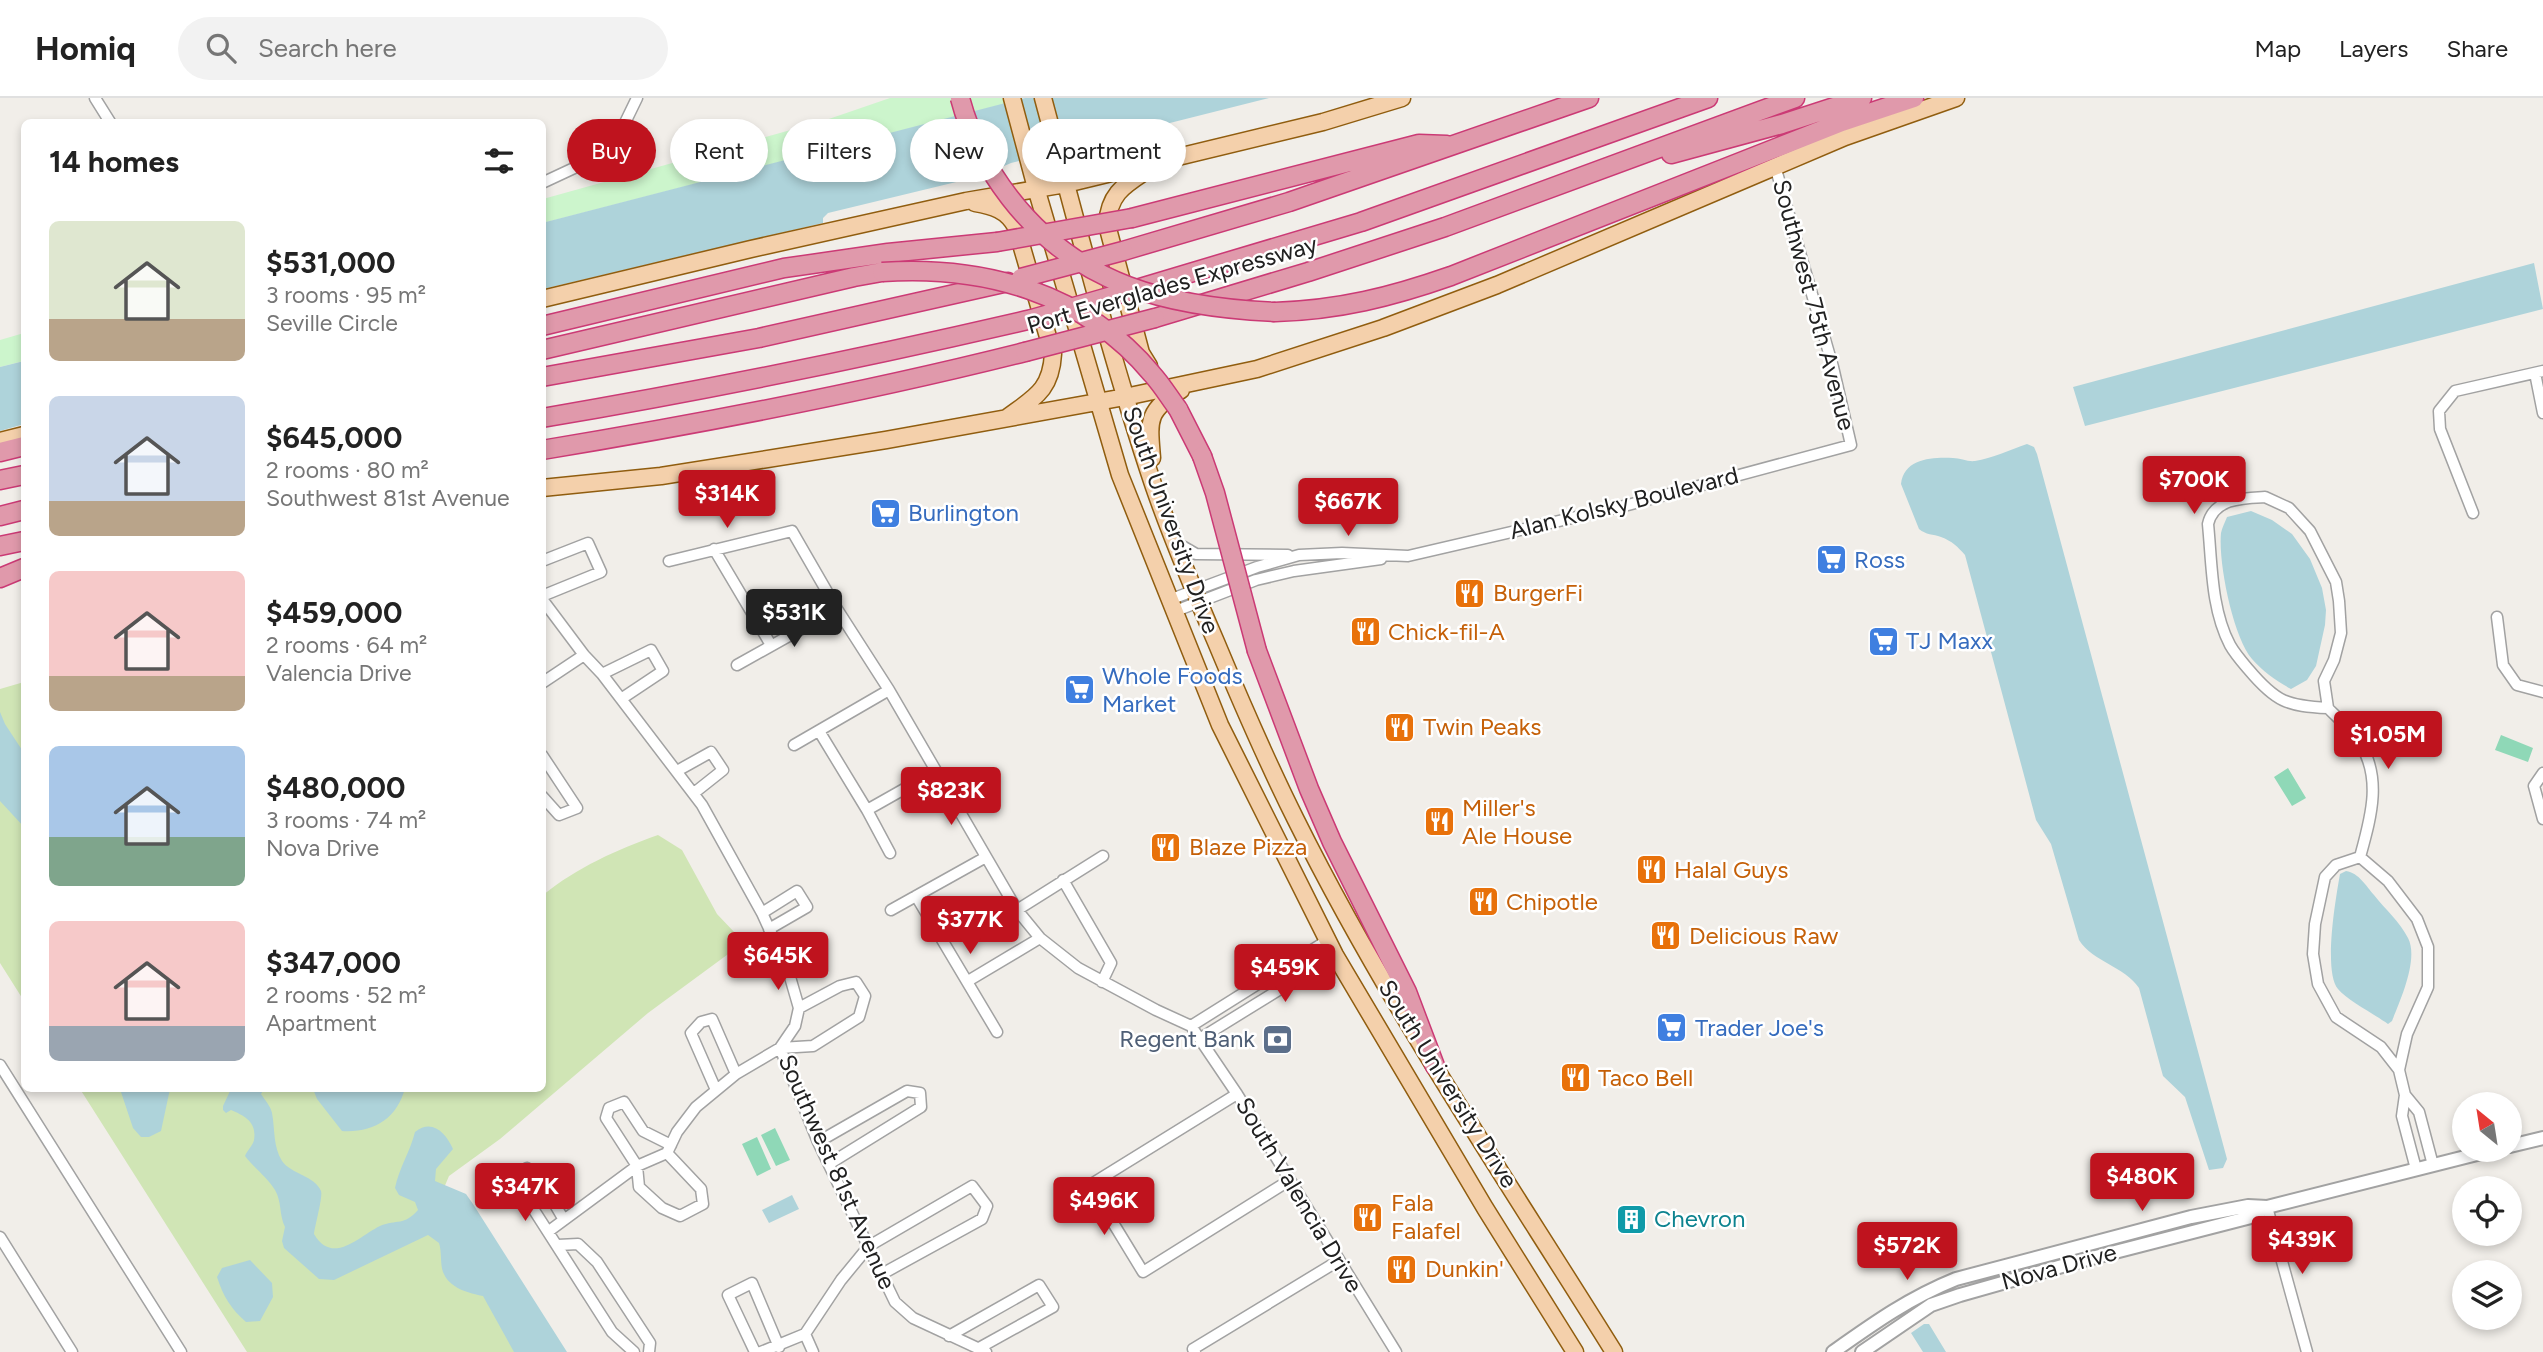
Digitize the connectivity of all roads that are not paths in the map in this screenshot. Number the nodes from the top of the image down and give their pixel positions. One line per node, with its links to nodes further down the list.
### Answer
1 (94, 98): 13 (street)
2 (637, 98): 17 (street)
3 (960, 98): 11 (highway, bridge)
4 (1012, 98): 22 (main road, South University Drive)
5 (1043, 98): 20 (main road, South University Drive)
6 (1402, 98): 15 (main road)
7 (1589, 98): 14 (highway, Port Everglades Expressway)
8 (1708, 98): 33 (highway, bridge)
9 (1795, 98): 21 (highway, Port Everglades Expressway)
10 (1862, 98): 21 (highway)
11 (1914, 98)
12 (1956, 98): 16 (main road)
13 (108, 119)
14 (1457, 145): 25 (highway, bridge); 28 (highway, Port Everglades Expressway, bridge)
15 (1186, 156)
16 (1775, 166): 29 (main road); 37 (street, Southwest 75th Avenue)
17 (546, 181)
18 (1075, 182): 20 (main road)
19 (1132, 182): 29 (main road)
20 (1066, 184): 22 (main road); 30 (main road, South University Drive)
21 (1556, 186): 39 (highway, Port Everglades Expressway, bridge)
22 (1036, 188): 23 (main road); 31 (main road, South University Drive)
23 (966, 201): 24 (main road); 34 (main road)
24 (546, 298)
25 (546, 325)
26 (546, 350): 104 (highway, bridge)
27 (2539, 372): 32 (street); 46 (street)
28 (546, 376)
29 (1192, 383): 30 (main road); 44 (main road)
30 (1125, 397): 31 (main road); 44 (main road, South University Drive)
31 (1097, 402): 34 (main road); 62 (main road, South University Drive)
32 (2543, 413)
33 (546, 417)
34 (1006, 419): 43 (main road)
35 (21, 436): 36 (main road)
36 (0, 441)
37 (1852, 445): 53 (street, Alan Kolsky Boulevard)
38 (21, 447): 40 (highway)
39 (546, 449)
40 (0, 452)
41 (21, 476): 42 (highway)
42 (0, 480)
43 (546, 488)
44 (1155, 491): 48 (main road, South University Drive)
45 (21, 511): 47 (highway)
46 (2473, 513)
47 (0, 516)
48 (1175, 540): 52 (street); 60 (main road, South University Drive)
49 (21, 542): 50 (highway)
50 (0, 546)
51 (714, 549): 55 (street); 63 (street); 65 (street)
52 (1299, 555): 53 (street, Alan Kolsky Boulevard); 60 (street, Alan Kolsky Boulevard)
53 (1396, 557): 60 (street, Alan Kolsky Boulevard)
54 (546, 559): 59 (street)
55 (669, 561)
56 (21, 570): 58 (highway)
57 (21, 577): 58 (main road)
58 (0, 580)
59 (546, 596)
60 (1197, 596): 62 (street, Alan Kolsky Boulevard); 104 (main road, South University Drive)
61 (546, 603): 66 (street)
62 (1171, 606): 95 (main road, South University Drive)
63 (837, 609): 65 (street); 70 (street)
64 (2497, 617): 71 (street)
65 (771, 645): 67 (street)
66 (584, 655): 68 (street); 69 (street)
67 (737, 665)
68 (602, 674): 72 (street); 72 (street)
69 (546, 679)
70 (889, 690): 74 (street); 78 (street)
71 (2543, 692)
72 (621, 699): 77 (street)
73 (2328, 708): 73 (street); 87 (street)
74 (819, 731): 75 (street); 82 (street)
75 (794, 745)
76 (546, 761): 81 (street)
77 (677, 771): 80 (street); 80 (street)
78 (936, 771): 82 (street); 86 (street)
79 (2543, 772): 83 (street)
80 (694, 793): 92 (street)
81 (546, 800)
82 (867, 810): 84 (street)
83 (2543, 819)
84 (890, 853)
85 (1103, 856): 88 (street)
86 (986, 857): 89 (street); 90 (street)
87 (2360, 857): 105 (street); 105 (street)
88 (1063, 880): 90 (street); 97 (street)
89 (916, 896): 91 (street); 96 (street)
90 (1017, 909): 94 (street)
91 (891, 911)
92 (762, 913): 93 (street); 93 (street)
93 (769, 929): 98 (street)
94 (1040, 938): 96 (street); 97 (street)
95 (1332, 948): 99 (street); 101 (street); 145 (main road, South University Drive)
96 (968, 981): 100 (street)
97 (1102, 982): 99 (street)
98 (799, 1008): 102 (street, Southwest 81st Avenue); 102 (street)
99 (1191, 1026): 101 (street, South Valencia Drive)
100 (998, 1032)
101 (1201, 1038): 108 (street, South Valencia Drive)
102 (780, 1048): 106 (street); 111 (street, Southwest 81st Avenue)
103 (0, 1065): 138 (street)
104 (1435, 1066): 146 (main road, South University Drive)
105 (2399, 1070): 109 (street)
106 (736, 1074): 107 (street); 107 (street)
107 (716, 1090): 113 (street)
108 (1237, 1094): 119 (street, South Valencia Drive); 119 (street)
109 (2405, 1095): 116 (street); 118 (street)
110 (2543, 1139): 112 (street)
111 (818, 1142): 115 (street, Southwest 81st Avenue); 115 (street)
112 (2522, 1143)
113 (669, 1149): 117 (street); 117 (street); 117 (street)
114 (2452, 1160): 116 (street, Nova Drive)
115 (829, 1164): 125 (street, Southwest 81st Avenue)
116 (2432, 1165): 118 (street, Nova Drive)
117 (637, 1166): 121 (street)
118 (2416, 1169): 120 (street, Nova Drive)
119 (1290, 1180): 127 (street, South Valencia Drive)
120 (2267, 1208): 126 (street, Nova Drive); 129 (street, Nova Drive); 149 (street)
121 (564, 1220): 122 (street); 122 (street)
122 (549, 1231): 124 (street)
123 (0, 1237): 137 (street)
124 (558, 1245): 139 (street); 140 (street)
125 (869, 1246): 130 (street, Southwest 81st Avenue); 130 (street); 132 (street)
126 (2061, 1251): 128 (street, Nova Drive); 129 (street)
127 (1338, 1261): 136 (street, South Valencia Drive); 144 (street)
128 (2008, 1264): 131 (street); 147 (street, Nova Drive)
129 (2066, 1265): 131 (street, Nova Drive)
130 (882, 1274): 133 (street, Southwest 81st Avenue)
131 (1960, 1295): 148 (street, Nova Drive)
132 (805, 1334): 134 (street); 143 (street)
133 (949, 1336): 135 (street, Southwest 81st Avenue); 135 (street)
134 (784, 1348): 141 (street); 142 (street)
135 (982, 1350)
136 (1392, 1351)
137 (72, 1352)
138 (181, 1352)
139 (634, 1352)
140 (649, 1352)
141 (755, 1352)
142 (761, 1352)
143 (813, 1352)
144 (1195, 1352)
145 (1575, 1352)
146 (1614, 1352)
147 (1833, 1352)
148 (1862, 1352)
149 (2307, 1352)

